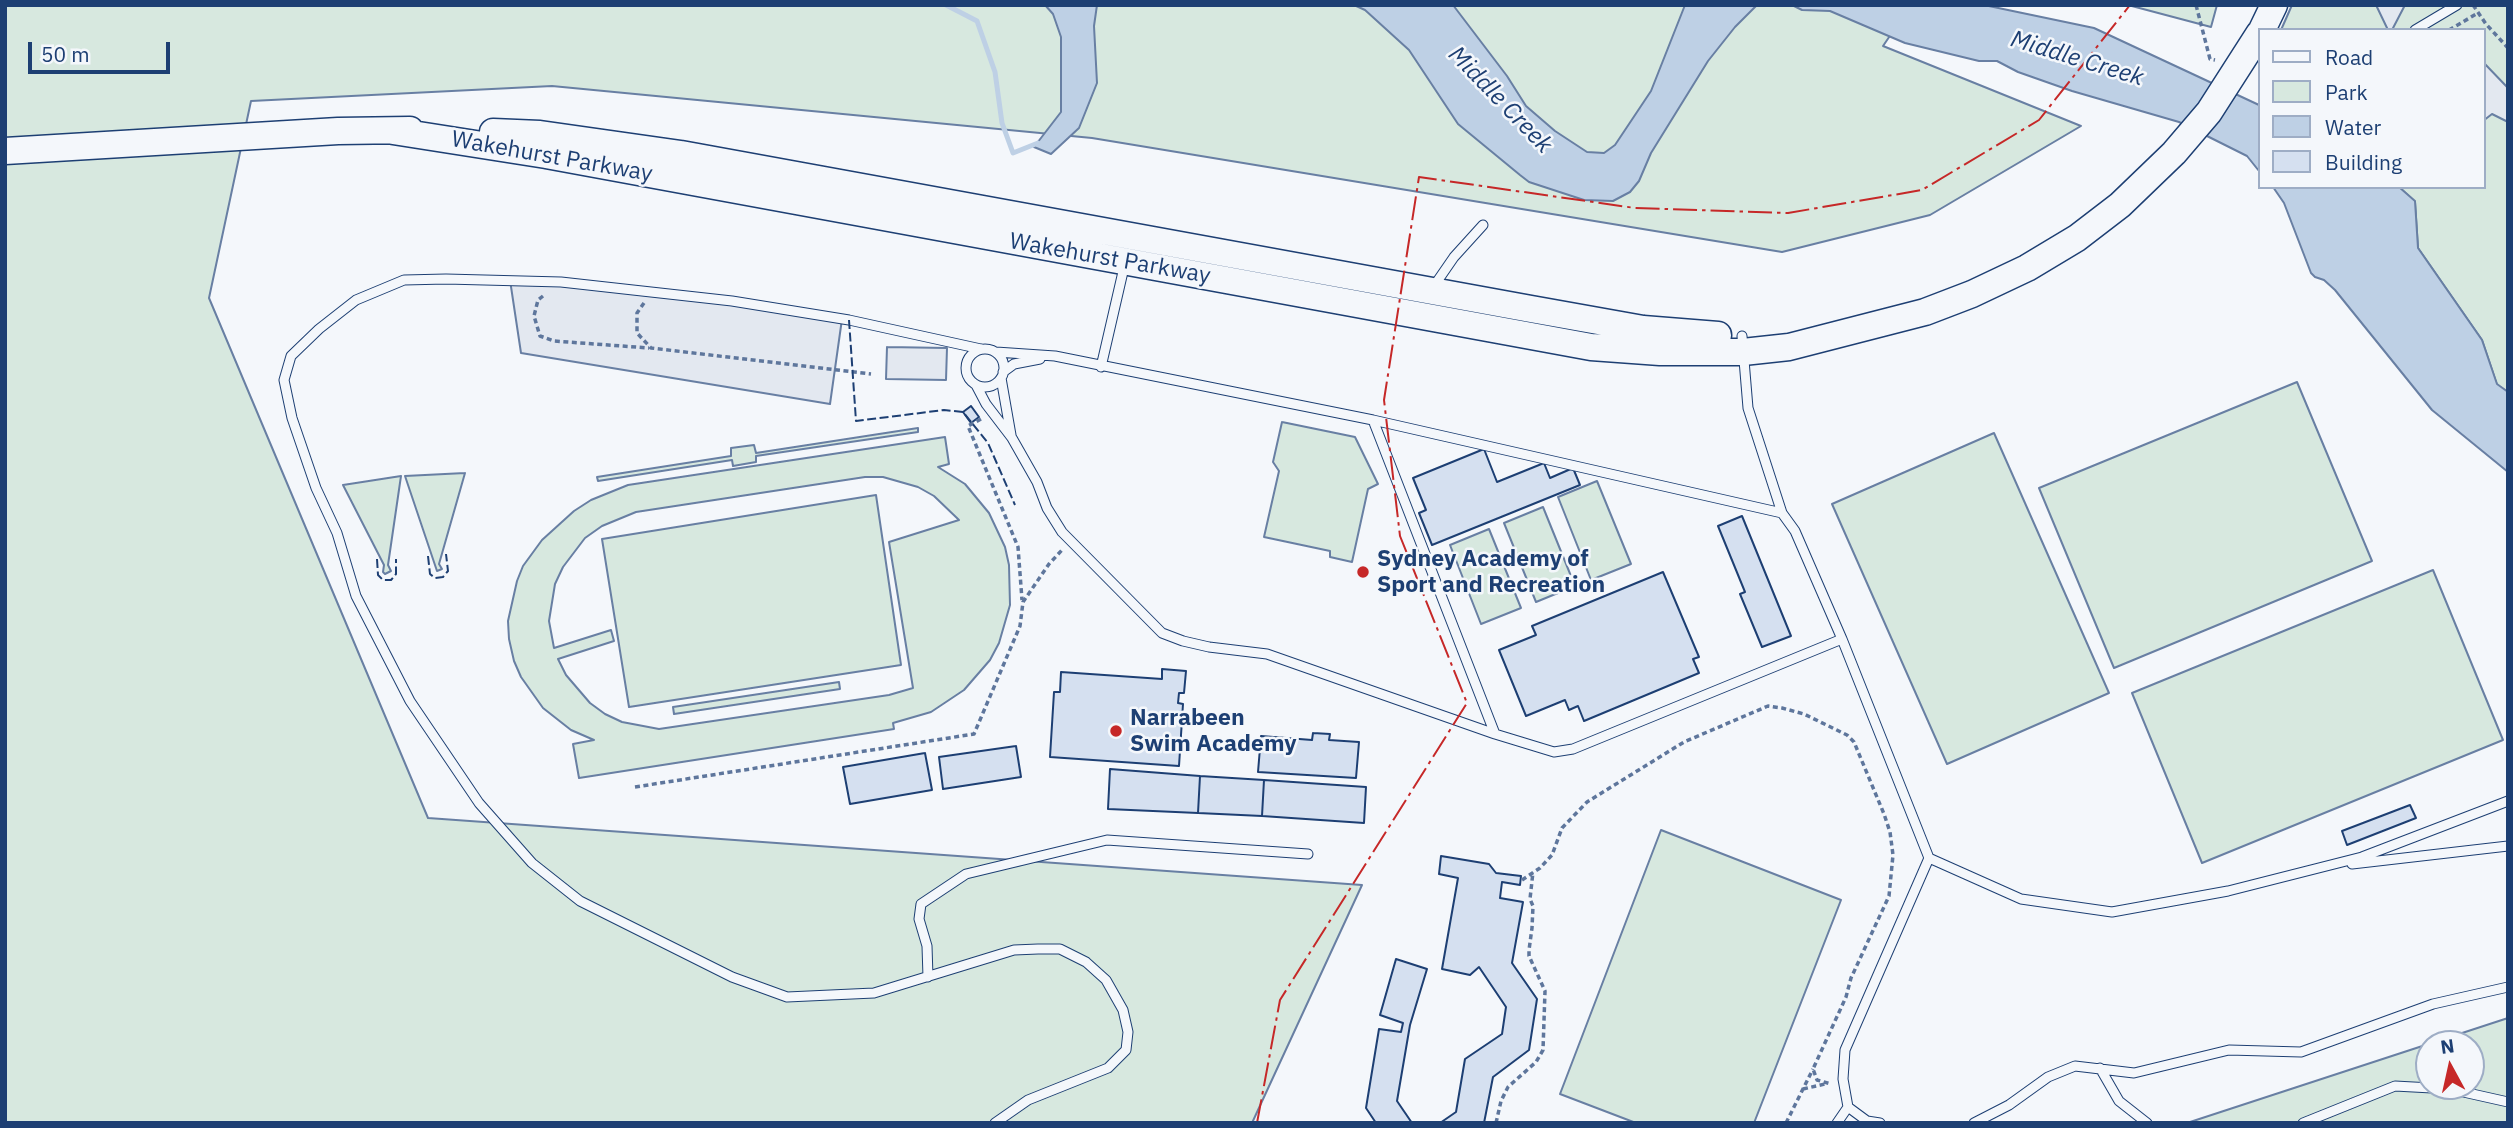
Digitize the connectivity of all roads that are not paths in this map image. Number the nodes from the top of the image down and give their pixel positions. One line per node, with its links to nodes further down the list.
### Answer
1 (2274, 5): 3 (main road, Wakehurst Parkway)
2 (2456, 5): 4 (lane)
3 (2262, 28)
4 (2418, 28)
5 (2258, 36): 11 (main road, Wakehurst Parkway)
6 (393, 131): 7 (main road, Wakehurst Parkway); 9 (main road, Wakehurst Parkway); 10 (main road, Wakehurst Parkway)
7 (5, 151)
8 (1483, 225): 10 (lane)
9 (1125, 262): 11 (main road, Wakehurst Parkway); 15 (lane)
10 (1431, 291): 11 (main road, Wakehurst Parkway)
11 (1743, 344): 20 (lane)
12 (981, 349): 13 (lane); 17 (lane); 28 (lane)
13 (996, 352): 14 (lane); 16 (lane)
14 (1055, 356): 15 (lane); 16 (lane)
15 (1101, 367): 18 (lane)
16 (1002, 375): 17 (lane); 19 (lane)
17 (976, 385): 19 (lane)
18 (1373, 420): 20 (lane); 22 (lane)
19 (1012, 438): 22 (lane)
20 (1783, 513): 21 (lane)
21 (1842, 639): 22 (lane); 26 (lane)
22 (1495, 734)
23 (2508, 801): 27 (lane)
24 (2508, 846): 27 (lane)
25 (1308, 854): 28 (lane)
26 (1930, 858): 27 (lane); 32 (lane)
27 (2319, 868)
28 (928, 977): 33 (lane)
29 (2508, 986): 30 (lane)
30 (2101, 1068): 36 (lane); 37 (lane)
31 (2508, 1102): 38 (lane)
32 (1847, 1107): 34 (lane); 35 (lane)
33 (995, 1123)
34 (1837, 1123)
35 (1880, 1123)
36 (1974, 1123)
37 (2147, 1123)
38 (2303, 1123)

